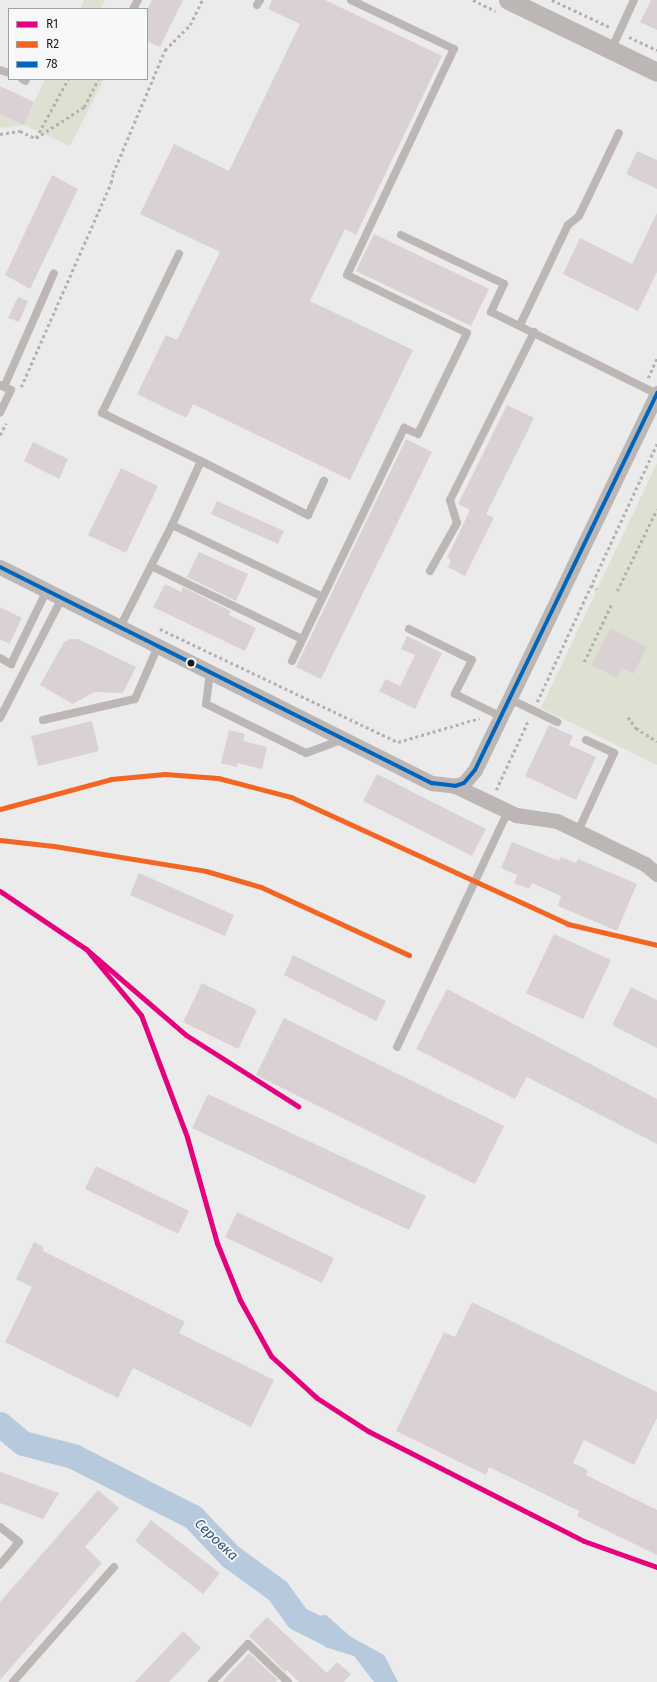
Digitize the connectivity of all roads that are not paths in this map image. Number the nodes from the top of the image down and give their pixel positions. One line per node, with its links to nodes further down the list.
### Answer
1 (351, 0): 22 (lane)
2 (508, 0): 4 (street)
3 (634, 0): 4 (lane)
4 (611, 50): 5 (street)
5 (657, 72)
6 (619, 133): 10 (lane)
7 (401, 235): 10 (lane)
8 (179, 254): 15 (lane)
9 (54, 273): 12 (lane)
10 (520, 325): 11 (lane)
11 (534, 332): 13 (lane); 20 (lane)
12 (2, 386): 14 (lane)
13 (657, 393): 31 (street)
14 (0, 413)
15 (201, 461): 16 (lane); 17 (lane)
16 (324, 481)
17 (172, 525): 18 (lane); 22 (lane)
18 (150, 566): 24 (lane); 26 (lane)
19 (0, 567): 21 (street)
20 (430, 571)
21 (47, 590): 23 (street); 28 (lane)
22 (323, 597): 26 (lane)
23 (62, 598): 24 (street); 33 (lane)
24 (120, 627): 27 (street)
25 (409, 629): 32 (lane)
26 (302, 639): 29 (lane)
27 (158, 646): 30 (street); 34 (lane)
28 (0, 658)
29 (292, 661)
30 (210, 672): 36 (street); 36 (lane)
31 (508, 698): 32 (street); 35 (lane)
32 (494, 713): 38 (street)
33 (0, 718)
34 (43, 720)
35 (557, 722)
36 (344, 739): 38 (street)
37 (586, 740): 40 (lane)
38 (455, 786): 39 (street)
39 (508, 811): 40 (street); 42 (lane)
40 (578, 832): 41 (street)
41 (657, 874)
42 (397, 1047)
43 (0, 1527): 44 (lane)
44 (0, 1565)
45 (114, 1567): 46 (lane)
46 (13, 1682)
47 (212, 1682): 48 (lane)
48 (288, 1682)

